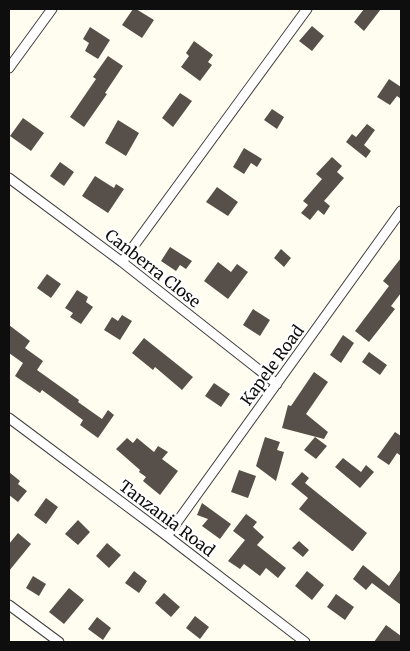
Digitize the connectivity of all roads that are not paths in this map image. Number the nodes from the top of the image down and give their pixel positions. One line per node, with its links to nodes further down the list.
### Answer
1 (52, 9): 3 (street)
2 (308, 9): 6 (street)
3 (9, 68)
4 (9, 178): 6 (street, Canberra Close)
5 (401, 211): 7 (street, Kapele Road)
6 (122, 262): 7 (street, Canberra Close)
7 (277, 384): 9 (street, Kapele Road)
8 (9, 418): 9 (street, Tanzania Road)
9 (167, 536): 12 (street, Tanzania Road)
10 (9, 604): 11 (street)
11 (59, 642)
12 (305, 642)

